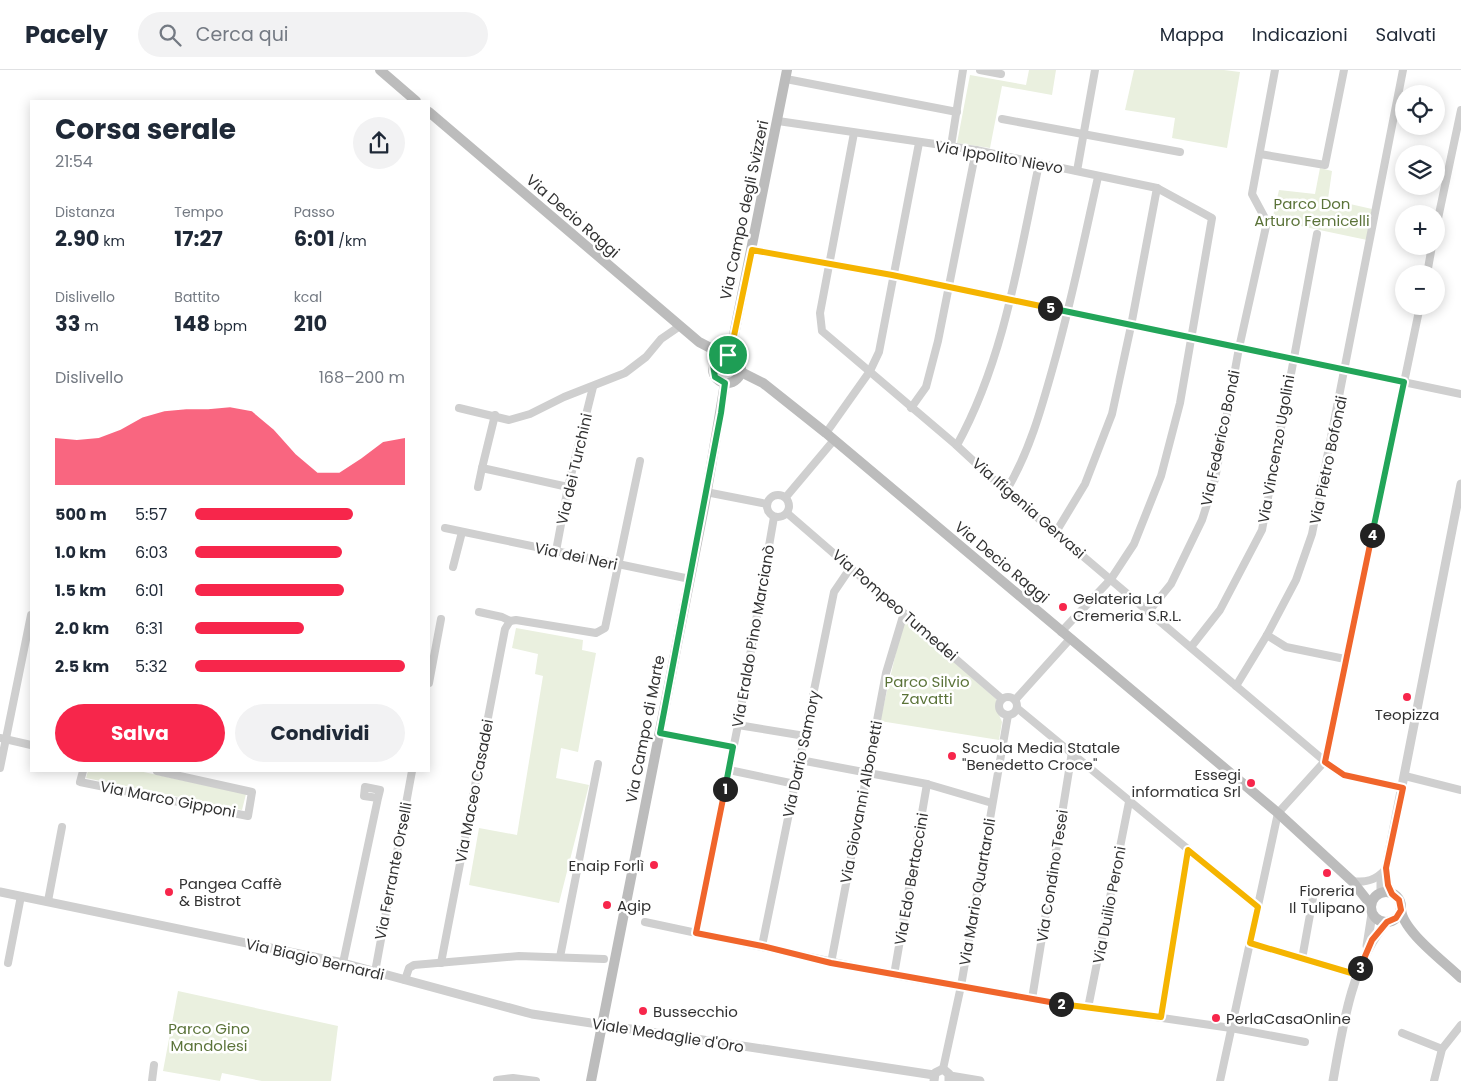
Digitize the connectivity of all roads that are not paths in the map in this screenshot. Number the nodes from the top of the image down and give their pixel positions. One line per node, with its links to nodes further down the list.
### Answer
1 (380, 70): 10 (main road)
2 (963, 70): 12 (street)
3 (980, 70): 8 (street)
4 (1095, 70): 17 (street)
5 (1275, 70): 22 (street)
6 (1344, 70): 22 (street)
7 (1403, 70): 45 (street, Via Pietro Bofondi)
8 (1001, 74)
9 (787, 75): 12 (street); 15 (main road, Via Campo degli Svizzeri)
10 (415, 100)
11 (1461, 110): 27 (street)
12 (957, 112): 19 (street)
13 (430, 113): 36 (main road, Via Decio Raggi)
14 (1002, 119): 17 (street)
15 (778, 121): 16 (street, Via Ippolito Nievo); 29 (main road, Via Campo degli Svizzeri)
16 (854, 134): 18 (street, Via Ippolito Nievo); 30 (street, Via Ifigenia Gervasi)
17 (1084, 134): 21 (street); 24 (street)
18 (919, 143): 19 (street, Via Ippolito Nievo); 31 (street)
19 (951, 146): 20 (street, Via Ippolito Nievo)
20 (976, 150): 23 (street, Via Ippolito Nievo); 32 (street)
21 (1180, 152)
22 (1260, 154): 40 (street, Via Federico Bondi)
23 (1039, 164): 24 (street, Via Ippolito Nievo); 33 (street)
24 (1077, 171): 25 (street, Via Ippolito Nievo)
25 (1098, 177): 26 (street, Via Ippolito Nievo); 34 (street)
26 (1157, 188): 37 (street); 38 (street, Via Ippolito Nievo)
27 (1441, 205)
28 (1317, 234): 42 (street, Via Vincenzo Ugolini)
29 (752, 250): 30 (street); 41 (main road, Via Campo degli Svizzeri)
30 (830, 263): 31 (street); 44 (street, Via Ifigenia Gervasi)
31 (892, 275): 32 (street); 44 (street)
32 (947, 288): 33 (street); 52 (street)
33 (1009, 301): 34 (street); 55 (street)
34 (1068, 312): 37 (street); 61 (street)
35 (1418, 315): 47 (street)
36 (680, 326): 39 (main road, Via Decio Raggi); 49 (street)
37 (1131, 326): 38 (street); 70 (street)
38 (1192, 338): 40 (street); 76 (street)
39 (699, 342): 41 (main road, Via Decio Raggi); 43 (main road, Via Decio Raggi)
40 (1238, 348): 42 (street); 77 (street, Via Federico Bondi)
41 (727, 355): 43 (main road); 46 (main road)
42 (1292, 360): 45 (street); 86 (street, Via Vincenzo Ugolini)
43 (712, 369): 48 (main road)
44 (870, 371): 52 (street, Via Ifigenia Gervasi); 54 (street)
45 (1346, 371): 47 (street); 84 (street, Via Pietro Bofondi)
46 (741, 372): 48 (main road); 54 (main road, Via Decio Raggi)
47 (1404, 382): 50 (street); 87 (street)
48 (725, 383): 62 (main road, Via Campo di Marte)
49 (593, 387): 53 (street); 60 (street, Via dei Turchini)
50 (1461, 394)
51 (459, 408): 53 (street)
52 (911, 408): 55 (street, Via Ifigenia Gervasi)
53 (495, 415): 57 (street)
54 (830, 437): 63 (street); 83 (main road, Via Decio Raggi)
55 (956, 445): 61 (street, Via Ifigenia Gervasi)
56 (640, 461): 72 (street)
57 (482, 468): 59 (street); 60 (street)
58 (1461, 484): 65 (street)
59 (478, 487)
60 (568, 487): 71 (street, Via dei Turchini)
61 (1006, 491): 70 (street, Via Ifigenia Gervasi)
62 (706, 492): 64 (street); 75 (main road, Via Campo di Marte)
63 (786, 497): 64 (street); 66 (street)
64 (767, 504): 67 (street)
65 (1459, 505): 109 (street)
66 (787, 513): 67 (street); 73 (street, Via Pompeo Tumedei)
67 (774, 516): 93 (street, Via Eraldo Pino Marcianò)
68 (445, 528): 69 (street, Via dei Neri)
69 (462, 532): 71 (street, Via dei Neri); 74 (street)
70 (1056, 532): 76 (street, Via Ifigenia Gervasi)
71 (556, 551): 72 (street, Via dei Neri)
72 (618, 564): 75 (street, Via dei Neri); 82 (street)
73 (851, 566): 79 (street, Via Pompeo Tumedei); 95 (street, Via Dario Samory)
74 (454, 567)
75 (690, 579): 94 (main road, Via Campo di Marte)
76 (1111, 579): 77 (street, Via Ifigenia Gervasi); 83 (street)
77 (1148, 611): 86 (street, Via Ifigenia Gervasi)
78 (480, 612): 82 (street)
79 (904, 612): 90 (street, Via Pompeo Tumedei); 108 (street, Via Giovanni Albonetti)
80 (30, 619): 96 (street)
81 (441, 619): 88 (street)
82 (510, 621): 143 (street, Via Maceo Casadei)
83 (1061, 632): 85 (main road, Via Decio Raggi)
84 (1267, 635): 87 (street); 89 (street, Via Pietro Bofondi)
85 (1070, 639): 91 (street); 117 (main road, Via Decio Raggi)
86 (1191, 647): 89 (street, Via Ifigenia Gervasi)
87 (1345, 659): 101 (street)
88 (430, 678)
89 (1236, 686): 101 (street, Via Ifigenia Gervasi)
90 (1002, 699): 91 (street); 92 (street)
91 (1016, 704): 92 (street); 99 (street)
92 (1008, 715): 116 (street, Via Mario Quartaroli)
93 (738, 725): 95 (street); 98 (street, Via Eraldo Pino Marcianò)
94 (660, 733): 98 (street); 154 (main road, Via Campo di Marte)
95 (805, 736): 100 (street, Via Dario Samory)
96 (3, 739): 97 (street); 103 (street)
97 (30, 745)
98 (733, 747): 104 (street, Via Eraldo Pino Marcianò)
99 (1072, 752): 115 (street); 151 (street, Via Condino Tesei)
100 (800, 760): 108 (street); 110 (street, Via Dario Samory)
101 (1325, 762): 112 (street, Via Ifigenia Gervasi); 117 (street)
102 (598, 764): 138 (street)
103 (0, 768)
104 (728, 770): 110 (street); 134 (street, Via Eraldo Pino Marcianò)
105 (83, 772): 106 (street, Via Marco Gipponi)
106 (162, 772)
107 (412, 772): 145 (street, Via Ferrante Orselli)
108 (865, 774): 111 (street); 144 (street, Via Giovanni Albonetti)
109 (1405, 776): 112 (street); 113 (street)
110 (795, 784): 136 (street, Via Dario Samory)
111 (927, 784): 116 (street); 146 (street, Via Edo Bertaccini)
112 (1403, 788): 120 (street)
113 (1461, 790)
114 (378, 798): 142 (street)
115 (1129, 802): 119 (street); 152 (street, Via Duilio Peroni)
116 (992, 803): 150 (street, Via Mario Quartaroli)
117 (1278, 813): 121 (main road, Via Decio Raggi); 128 (street)
118 (62, 826): 127 (street)
119 (1188, 850): 128 (street); 153 (street)
120 (1386, 868): 121 (street); 123 (street); 124 (street)
121 (1352, 881): 123 (main road, Via Decio Raggi); 130 (main road, Via Decio Raggi)
122 (0, 892): 125 (street, Via Biagio Bernardi)
123 (1379, 894): 124 (main road, Via Decio Raggi); 130 (main road)
124 (1392, 894): 129 (main road, Via Decio Raggi)
125 (21, 896): 127 (street, Via Biagio Bernardi); 141 (street)
126 (1313, 898): 140 (street)
127 (48, 902): 142 (street, Via Biagio Bernardi)
128 (1258, 907): 135 (street)
129 (1401, 909): 132 (main road); 133 (main road, Via Decio Raggi)
130 (1372, 910): 132 (main road, Via Decio Raggi); 137 (street)
131 (644, 922): 134 (street)
132 (1387, 922): 133 (main road, Via Decio Raggi); 137 (street)
133 (1411, 931): 148 (main road, Via Decio Raggi)
134 (696, 933): 136 (street)
135 (1250, 943): 140 (street); 156 (street)
136 (762, 946): 144 (street)
137 (1366, 952): 147 (street)
138 (560, 958): 139 (street, Via Biagio Bernardi); 143 (street, Via Biagio Bernardi)
139 (604, 959)
140 (1302, 959): 147 (street)
141 (8, 963)
142 (343, 963): 145 (street, Via Biagio Bernardi)
143 (441, 963): 149 (street, Via Biagio Bernardi)
144 (831, 963): 146 (street)
145 (374, 972): 149 (street, Via Biagio Bernardi)
146 (894, 975): 150 (street)
147 (1358, 975): 170 (street)
148 (1461, 978)
149 (405, 980): 154 (street, Viale Medaglie d'Oro)
150 (961, 986): 151 (street); 161 (street, Via Mario Quartaroli)
151 (1032, 1000): 152 (street)
152 (1088, 1008): 153 (street)
153 (1161, 1017): 156 (street)
154 (602, 1025): 162 (street, Viale Medaglie d'Oro); 167 (main road, Via Campo di Marte)
155 (1461, 1025): 159 (street)
156 (1231, 1028): 158 (street); 169 (street)
157 (1402, 1033): 159 (street)
158 (1304, 1042)
159 (1442, 1049): 171 (street)
160 (154, 1065): 165 (street)
161 (943, 1069): 162 (street); 163 (street)
162 (934, 1078)
163 (950, 1079): 168 (street)
164 (497, 1080): 166 (street)
165 (152, 1081)
166 (536, 1081)
167 (591, 1081)
168 (980, 1081)
169 (1220, 1081)
170 (1333, 1081)
171 (1434, 1081)

